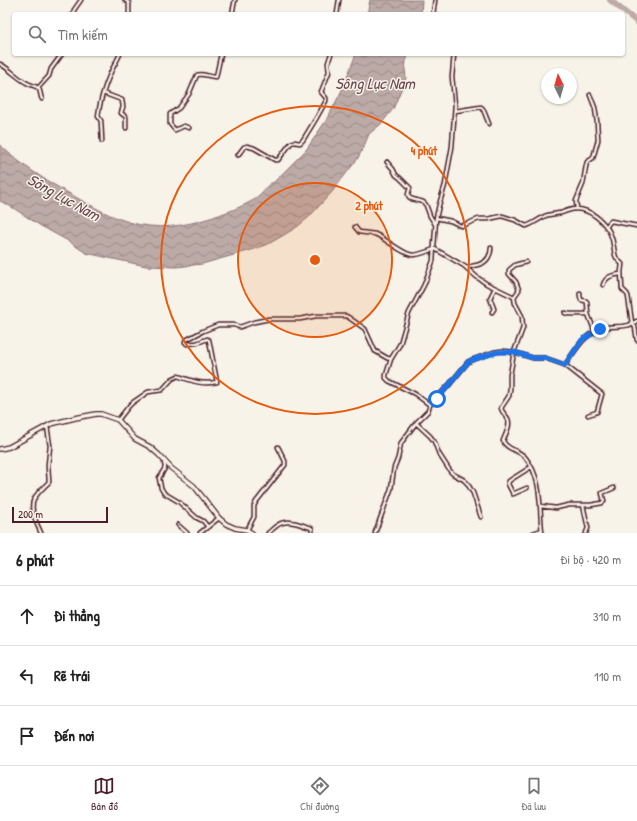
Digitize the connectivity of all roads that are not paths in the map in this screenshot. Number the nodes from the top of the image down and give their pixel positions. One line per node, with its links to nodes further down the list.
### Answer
1 (81, 0): 6 (street)
2 (125, 0): 7 (street)
3 (234, 0): 8 (street)
4 (339, 0): 9 (street)
5 (435, 0): 10 (street)
6 (74, 12)
7 (129, 12)
8 (232, 12)
9 (337, 12)
10 (434, 12)
11 (61, 56): 17 (street)
12 (119, 56): 18 (street)
13 (221, 56): 24 (street)
14 (330, 56): 26 (street)
15 (454, 56): 21 (street)
16 (0, 64): 17 (street)
17 (38, 88): 20 (street)
18 (103, 93): 23 (street); 25 (street)
19 (590, 95): 28 (street)
20 (42, 99)
21 (455, 111): 22 (street); 29 (street)
22 (489, 124)
23 (126, 128)
24 (189, 128)
25 (102, 141)
26 (238, 155)
27 (387, 162): 30 (street)
28 (577, 209): 29 (street); 33 (street)
29 (436, 218): 30 (street)
30 (435, 224): 35 (street)
31 (637, 226): 33 (street)
32 (355, 227): 35 (street)
33 (606, 227): 38 (street)
34 (491, 248): 37 (street)
35 (435, 249): 37 (street); 51 (street)
36 (526, 262): 42 (street)
37 (467, 268): 40 (street)
38 (621, 274): 39 (street); 47 (street)
39 (603, 285)
40 (495, 288): 42 (street); 43 (street)
41 (580, 293): 45 (street)
42 (514, 297): 50 (street)
43 (492, 312)
44 (565, 313): 45 (street)
45 (588, 314): 48 (street)
46 (637, 321): 47 (street)
47 (632, 323): 48 (street); 49 (street)
48 (595, 332): 52 (street)
49 (637, 340)
50 (514, 352): 52 (street); 53 (street); 61 (street)
51 (391, 359): 53 (street); 55 (street)
52 (565, 365): 54 (street)
53 (430, 405): 56 (street)
54 (588, 415)
55 (118, 420): 57 (street); 60 (street)
56 (416, 423): 66 (street); 78 (street)
57 (46, 426): 59 (street); 72 (street)
58 (278, 447): 70 (street)
59 (0, 449)
60 (164, 461): 67 (street); 69 (street)
61 (531, 467): 62 (street); 65 (street)
62 (527, 488)
63 (614, 488): 64 (street)
64 (583, 505): 65 (street); 80 (street)
65 (540, 506): 71 (street)
66 (481, 517)
67 (219, 518): 69 (street); 70 (street)
68 (178, 525): 73 (street)
69 (208, 527): 74 (street)
70 (247, 530): 75 (street)
71 (542, 532): 79 (street)
72 (41, 533)
73 (186, 533)
74 (200, 533)
75 (252, 533)
76 (268, 533): 77 (street)
77 (312, 533)
78 (375, 533)
79 (534, 533)
80 (586, 533)

